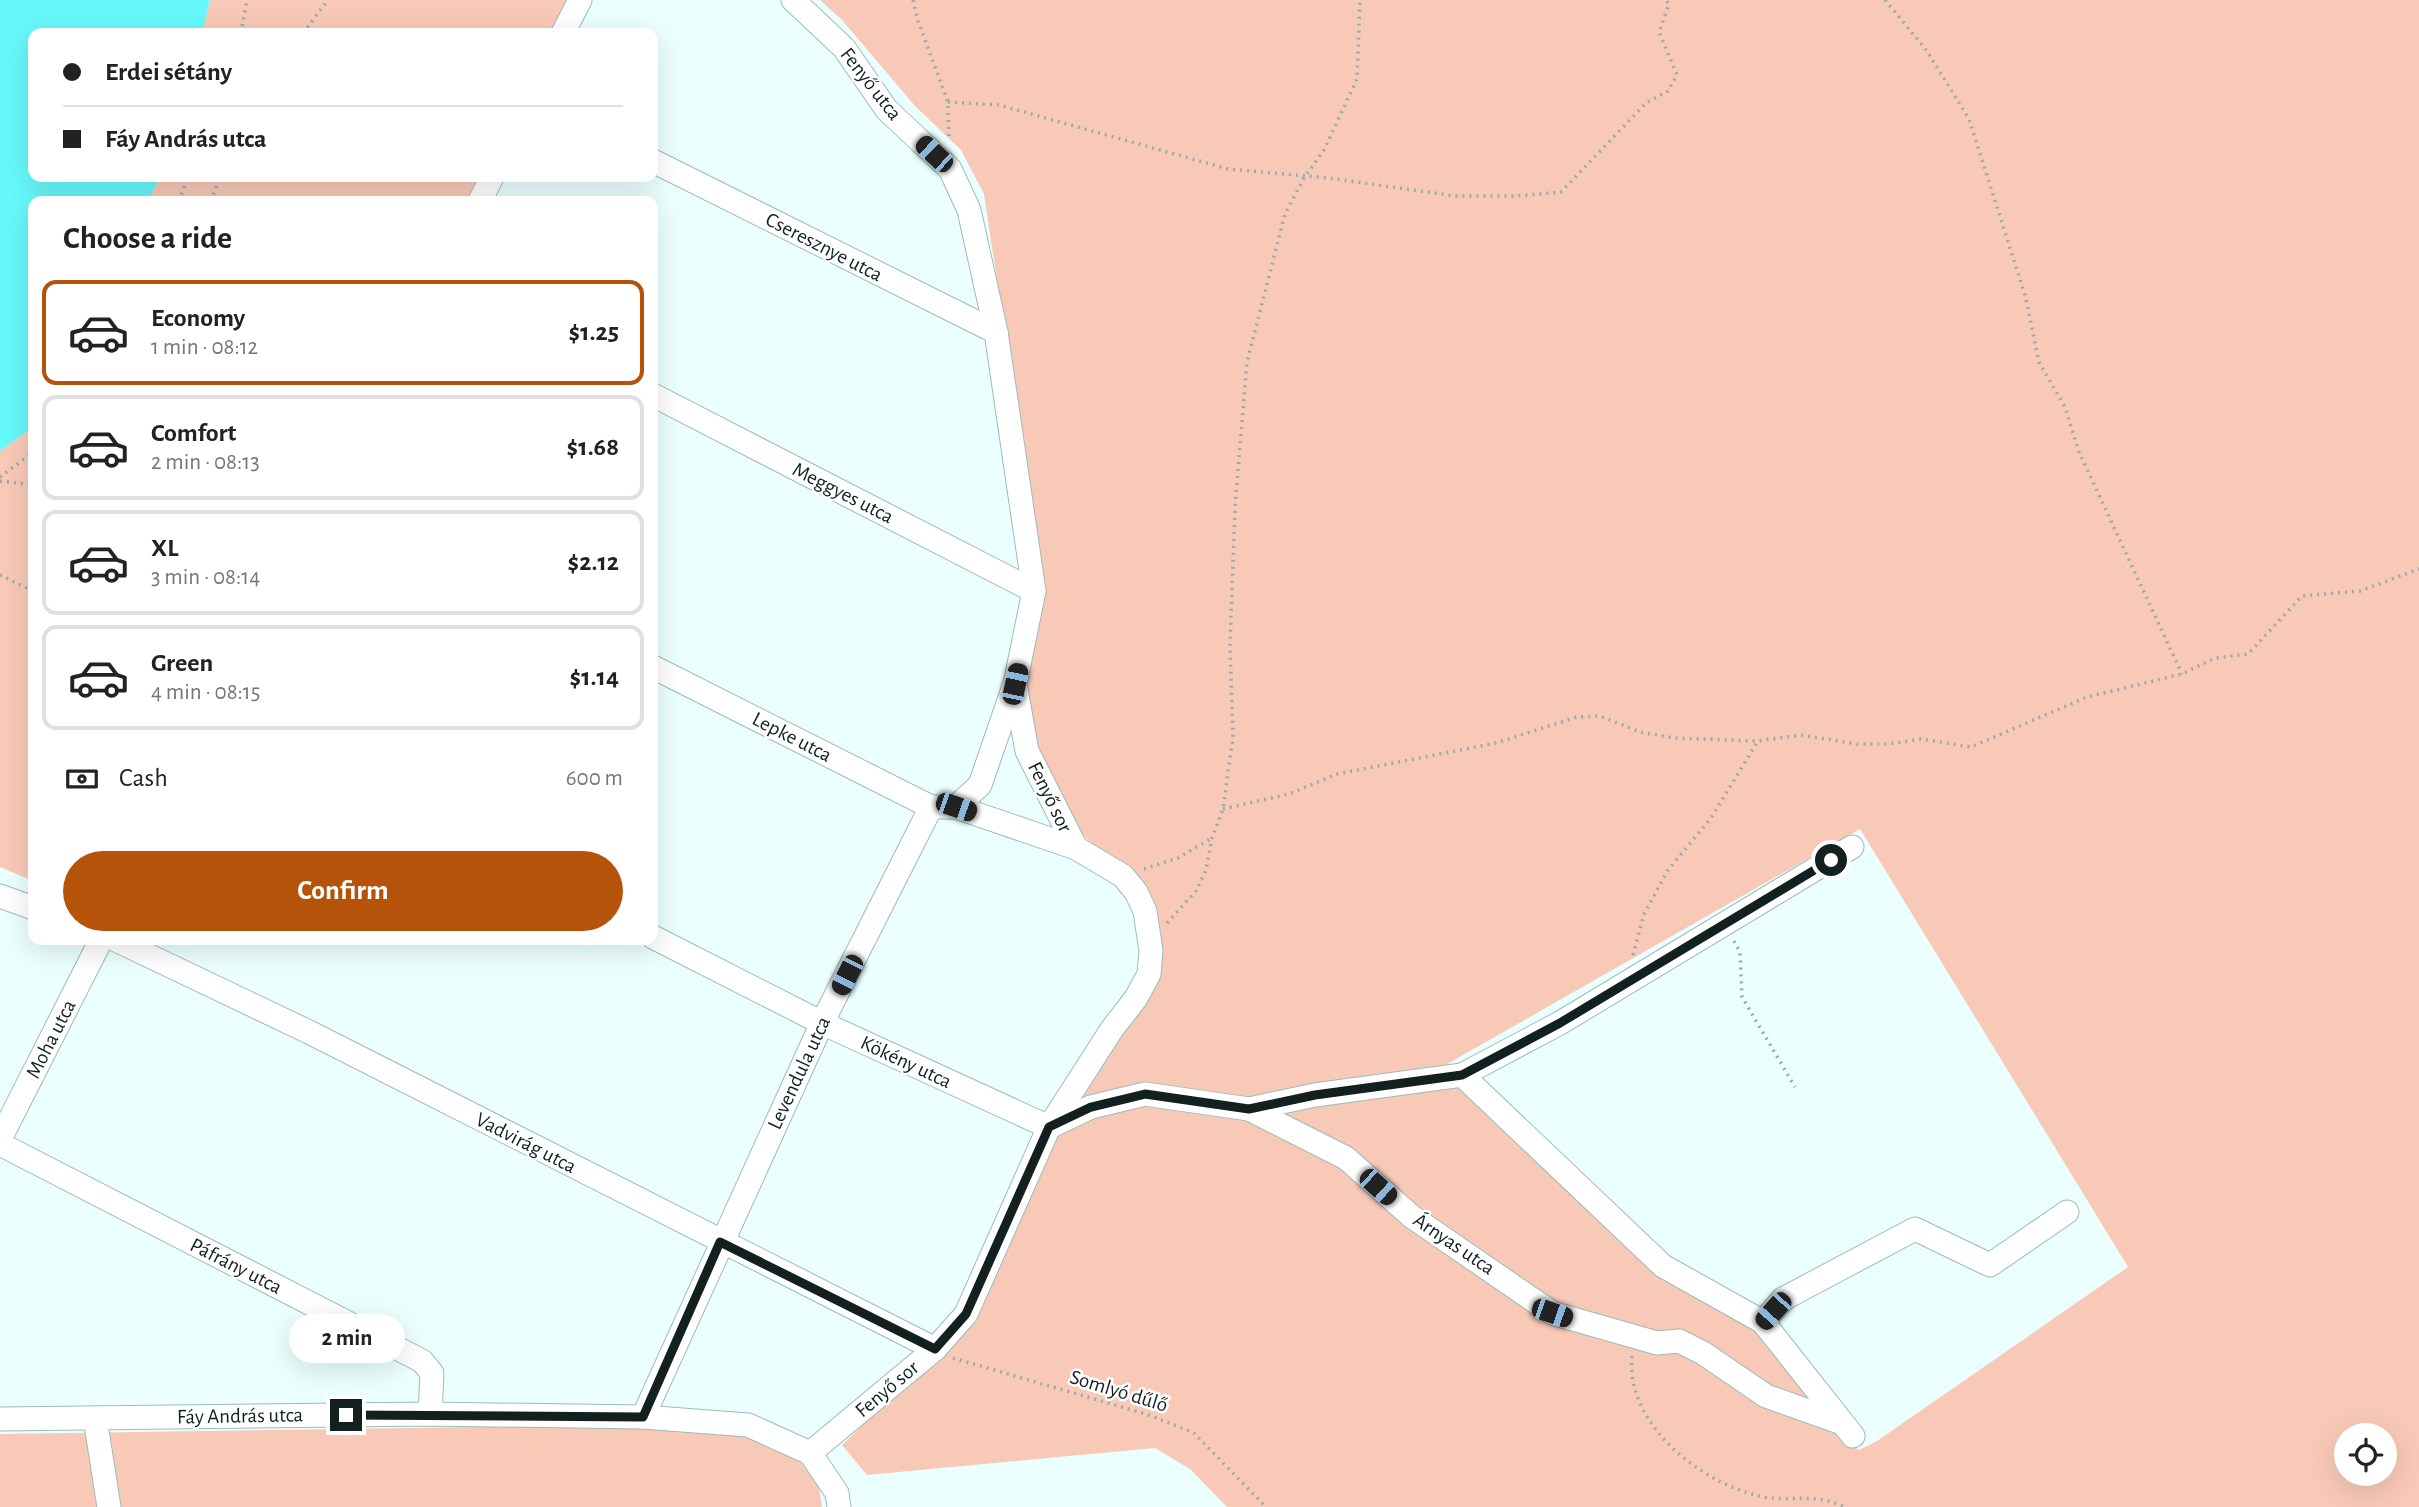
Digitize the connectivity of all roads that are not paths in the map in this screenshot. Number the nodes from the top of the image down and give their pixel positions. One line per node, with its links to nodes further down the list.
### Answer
1 (580, 0): 3 (street)
2 (793, 0): 5 (street, Fenyő utca)
3 (566, 28)
4 (658, 163): 6 (street, Cseresznye utca)
5 (950, 169): 6 (street, Fenyő sor)
6 (996, 332): 8 (street, Fenyő sor)
7 (658, 398): 8 (street, Meggyes utca)
8 (1034, 590): 10 (street, Fenyő sor)
9 (658, 670): 11 (street, Lepke utca)
10 (1015, 684): 12 (street); 14 (street, Fenyő sor)
11 (932, 807): 12 (street); 20 (street, Levendula utca)
12 (956, 807): 14 (street)
13 (1852, 847): 21 (street)
14 (1076, 848): 23 (street, Fenyő sor)
15 (0, 896): 16 (street)
16 (28, 906)
17 (658, 940): 20 (street, Kökény utca)
18 (98, 945): 24 (street, Moha utca)
19 (127, 945): 26 (street, Vadvirág utca)
20 (822, 1023): 23 (street, Kökény utca); 26 (street, Levendula utca)
21 (1462, 1075): 22 (street); 27 (street)
22 (1249, 1109): 23 (street); 27 (street, Árnyas utca)
23 (1049, 1127): 28 (street, Fenyő sor)
24 (1, 1136): 29 (street, Páfrány utca)
25 (2067, 1212): 27 (street)
26 (720, 1242): 28 (street, Vadvirág utca); 30 (street, Levendula utca)
27 (1763, 1322)
28 (935, 1349): 33 (street, Fenyő sor)
29 (430, 1414): 30 (street, Fáy András utca); 31 (street, Fáy András utca)
30 (643, 1417): 33 (street, Fáy András utca)
31 (95, 1418): 32 (street, Fáy András utca); 34 (street)
32 (0, 1419)
33 (810, 1453): 35 (street)
34 (109, 1507)
35 (839, 1507)

